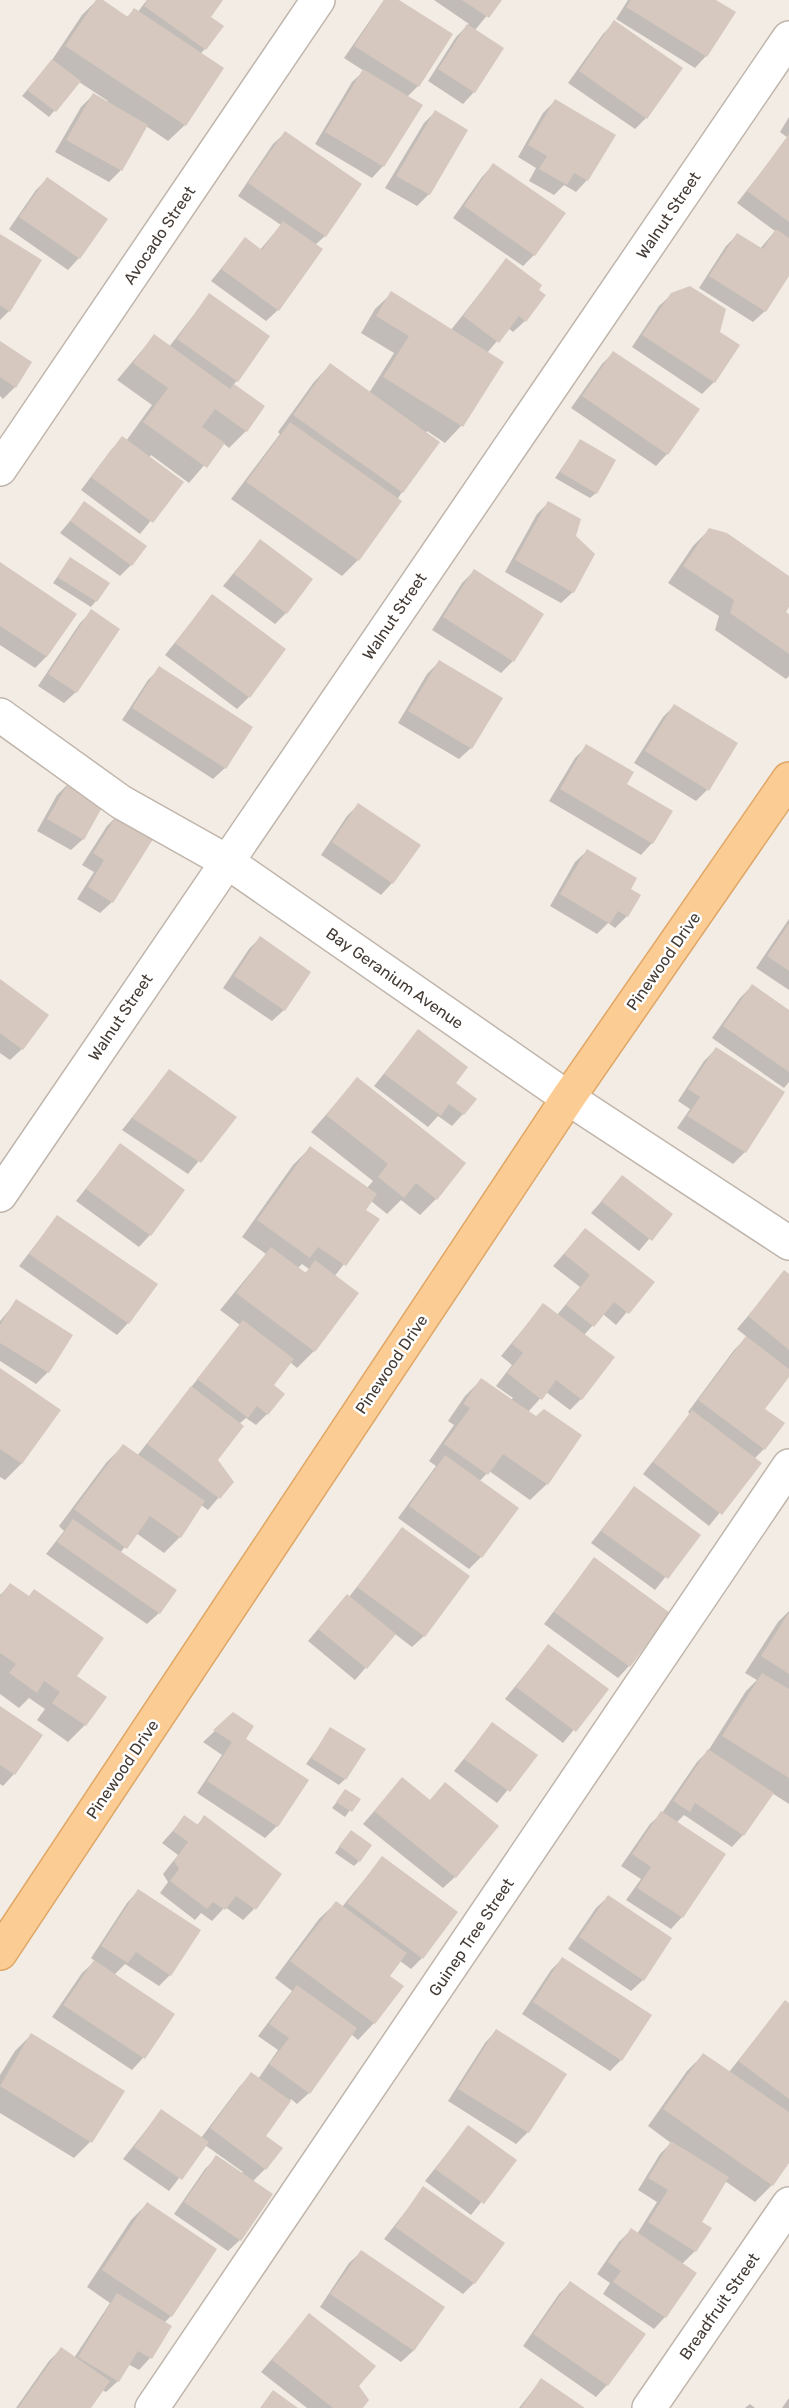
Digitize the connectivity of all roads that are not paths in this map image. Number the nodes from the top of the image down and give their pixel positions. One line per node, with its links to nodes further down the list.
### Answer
1 (318, 0): 3 (street, Avocado Street)
2 (789, 38): 6 (street, Walnut Street)
3 (0, 469)
4 (0, 715): 6 (street, Bay Geranium Avenue)
5 (789, 779): 7 (main road, Pinewood Drive)
6 (226, 861): 7 (street, Bay Geranium Avenue); 8 (street, Walnut Street)
7 (568, 1098): 9 (street, Bay Geranium Avenue); 11 (main road, Pinewood Drive)
8 (0, 1195)
9 (789, 1243)
10 (789, 1466): 13 (street, Guinep Tree Street)
11 (0, 1953)
12 (789, 2204): 14 (street, Breadfruit Street)
13 (152, 2408)
14 (649, 2408)

